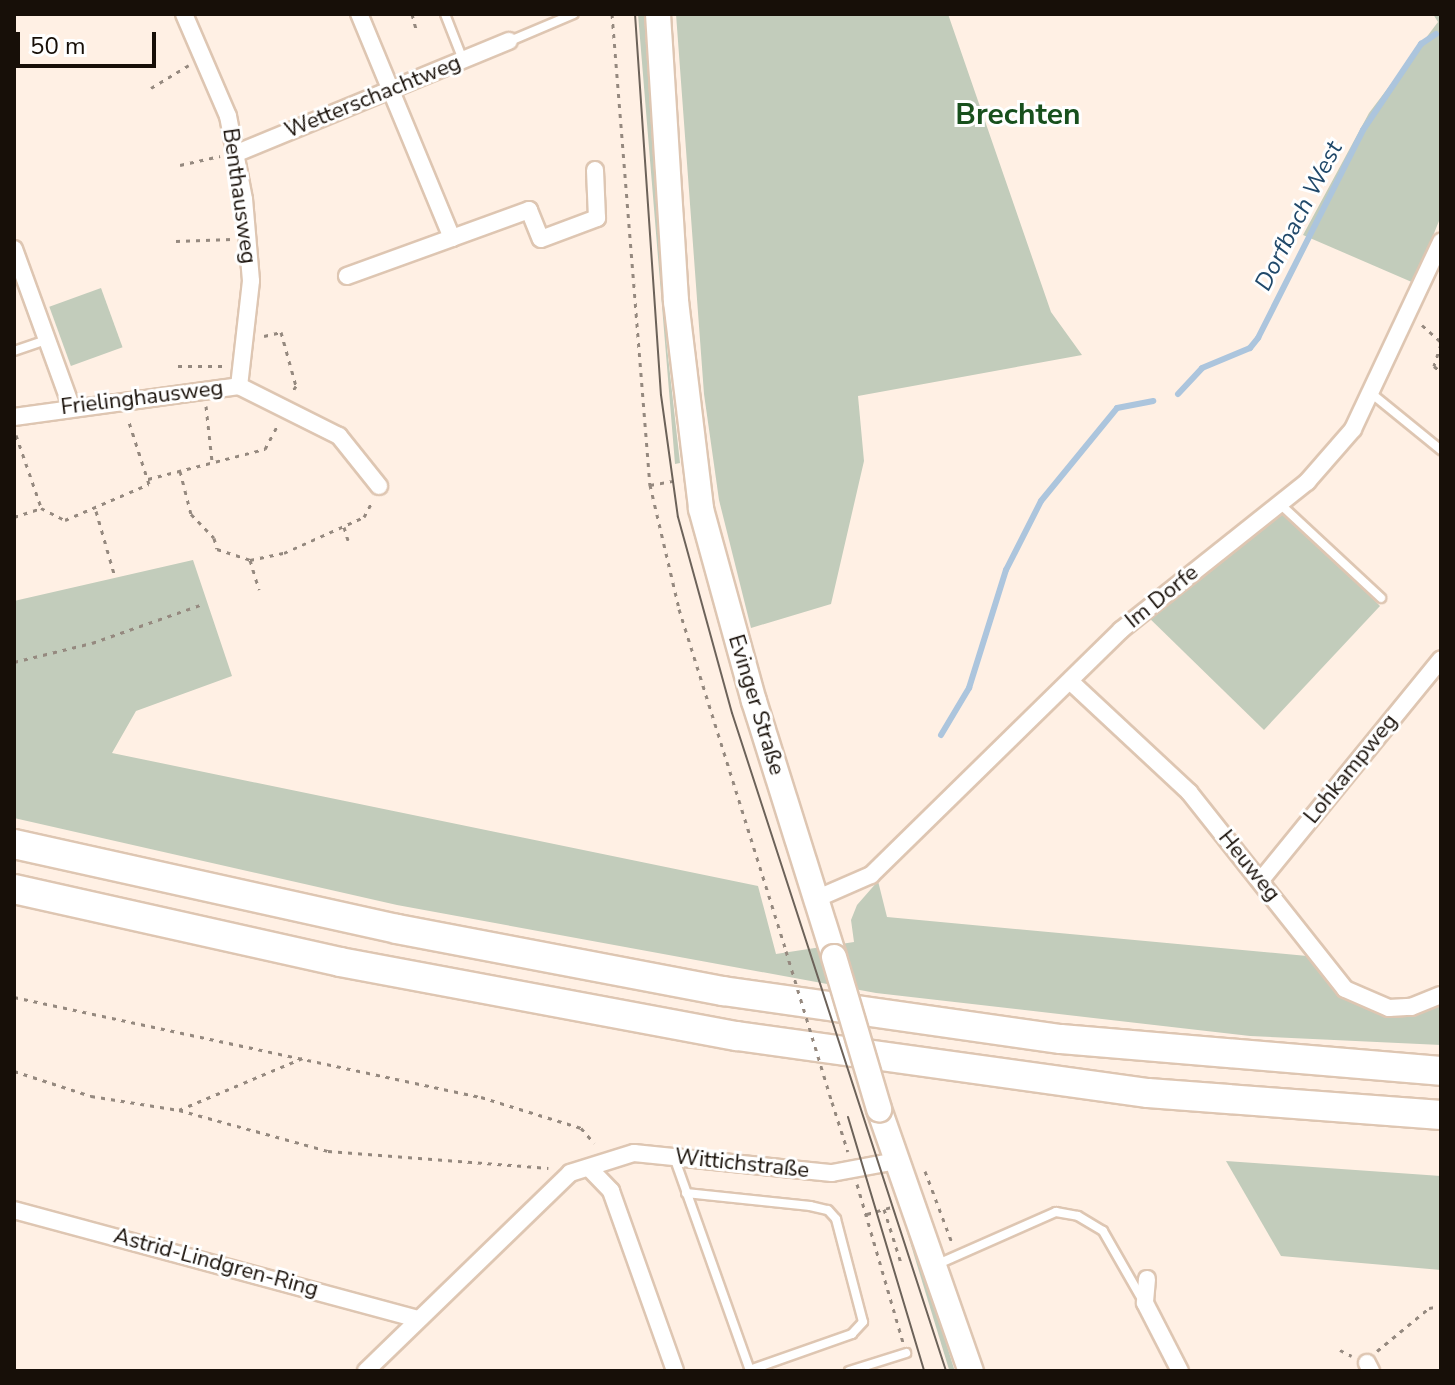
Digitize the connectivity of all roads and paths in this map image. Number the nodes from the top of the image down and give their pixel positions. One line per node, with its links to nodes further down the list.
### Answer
1 (184, 14): 10 (street, Benthausweg)
2 (359, 14): 13 (street)
3 (412, 14): 8 (path)
4 (445, 14): 11 (lane)
5 (574, 14): 9 (lane)
6 (612, 14): 71 (path, bridge)
7 (658, 14): 61 (main road, Evinger Straße)
8 (416, 29)
9 (509, 41): 11 (street, Wetterschachtweg)
10 (203, 58): 12 (path); 14 (street, Benthausweg)
11 (464, 61): 13 (street, Wetterschachtweg)
12 (151, 88)
13 (390, 91): 14 (street, Wetterschachtweg); 18 (street)
14 (237, 153): 15 (path); 17 (street, Benthausweg)
15 (180, 165)
16 (595, 170): 18 (street)
17 (248, 238): 19 (path); 25 (street, Benthausweg)
18 (452, 238): 22 (street)
19 (176, 241)
20 (1441, 242): 23 (street, Im Dorfe)
21 (14, 249): 24 (street)
22 (347, 276)
23 (1410, 315): 26 (path); 33 (street, Im Dorfe)
24 (47, 339): 27 (lane); 35 (street)
25 (246, 341): 29 (street, Benthausweg); 36 (path)
26 (1441, 343): 30 (path)
27 (14, 351)
28 (178, 366): 29 (path)
29 (242, 366): 31 (street, Benthausweg)
30 (1441, 372)
31 (239, 386): 32 (street, Frielinghausweg); 36 (street, Frielinghausweg)
32 (207, 390): 34 (street, Frielinghausweg); 40 (path)
33 (1372, 394): 39 (lane); 44 (street, Im Dorfe)
34 (122, 400): 35 (street, Frielinghausweg); 42 (path)
35 (71, 406): 37 (street, Frielinghausweg)
36 (284, 410): 40 (path); 43 (street, Frielinghausweg)
37 (14, 417)
38 (14, 427): 45 (path)
39 (1441, 450)
40 (212, 463): 41 (path)
41 (180, 471): 42 (path); 50 (path)
42 (148, 480): 46 (path)
43 (379, 486): 48 (path)
44 (1280, 503): 53 (lane); 57 (street, Im Dorfe)
45 (41, 508): 46 (path); 47 (path)
46 (96, 509): 51 (path)
47 (14, 517)
48 (344, 527): 49 (path); 50 (path)
49 (348, 540)
50 (250, 560): 52 (path)
51 (115, 577)
52 (259, 590)
53 (1381, 598)
54 (203, 604): 56 (path)
55 (1441, 659): 59 (street, Lohkampweg)
56 (14, 662)
57 (1070, 681): 59 (street, Heuweg); 61 (street, Im Dorfe)
58 (14, 844): 66 (highway)
59 (1261, 880): 62 (street, Heuweg)
60 (14, 889): 68 (highway)
61 (816, 899): 72 (main road, Evinger Straße, bridge)
62 (1441, 995)
63 (14, 997): 64 (path)
64 (303, 1058): 67 (path); 69 (path)
65 (14, 1071): 67 (path)
66 (1441, 1071)
67 (179, 1110): 74 (path)
68 (1441, 1115)
69 (594, 1143)
70 (673, 1156): 72 (street, Wittichstraße); 73 (street, Wittichstraße); 76 (lane)
71 (850, 1158)
72 (897, 1161): 80 (main road, Evinger Straße)
73 (589, 1168): 84 (street, Wittichstraße); 88 (street)
74 (550, 1169)
75 (856, 1180): 86 (path)
76 (686, 1193): 89 (lane); 89 (lane)
77 (884, 1209): 79 (path)
78 (14, 1210): 84 (street, Astrid-Lindgren-Ring)
79 (901, 1263)
80 (938, 1264): 82 (lane); 91 (main road, Evinger Straße)
81 (1147, 1279): 82 (street)
82 (1145, 1303): 92 (street)
83 (1441, 1306): 85 (path)
84 (418, 1319): 87 (street, Wittichstraße)
85 (1385, 1342)
86 (906, 1353): 90 (lane)
87 (366, 1371)
88 (675, 1371)
89 (750, 1371)
90 (849, 1371)
91 (971, 1371)
92 (1180, 1371)

